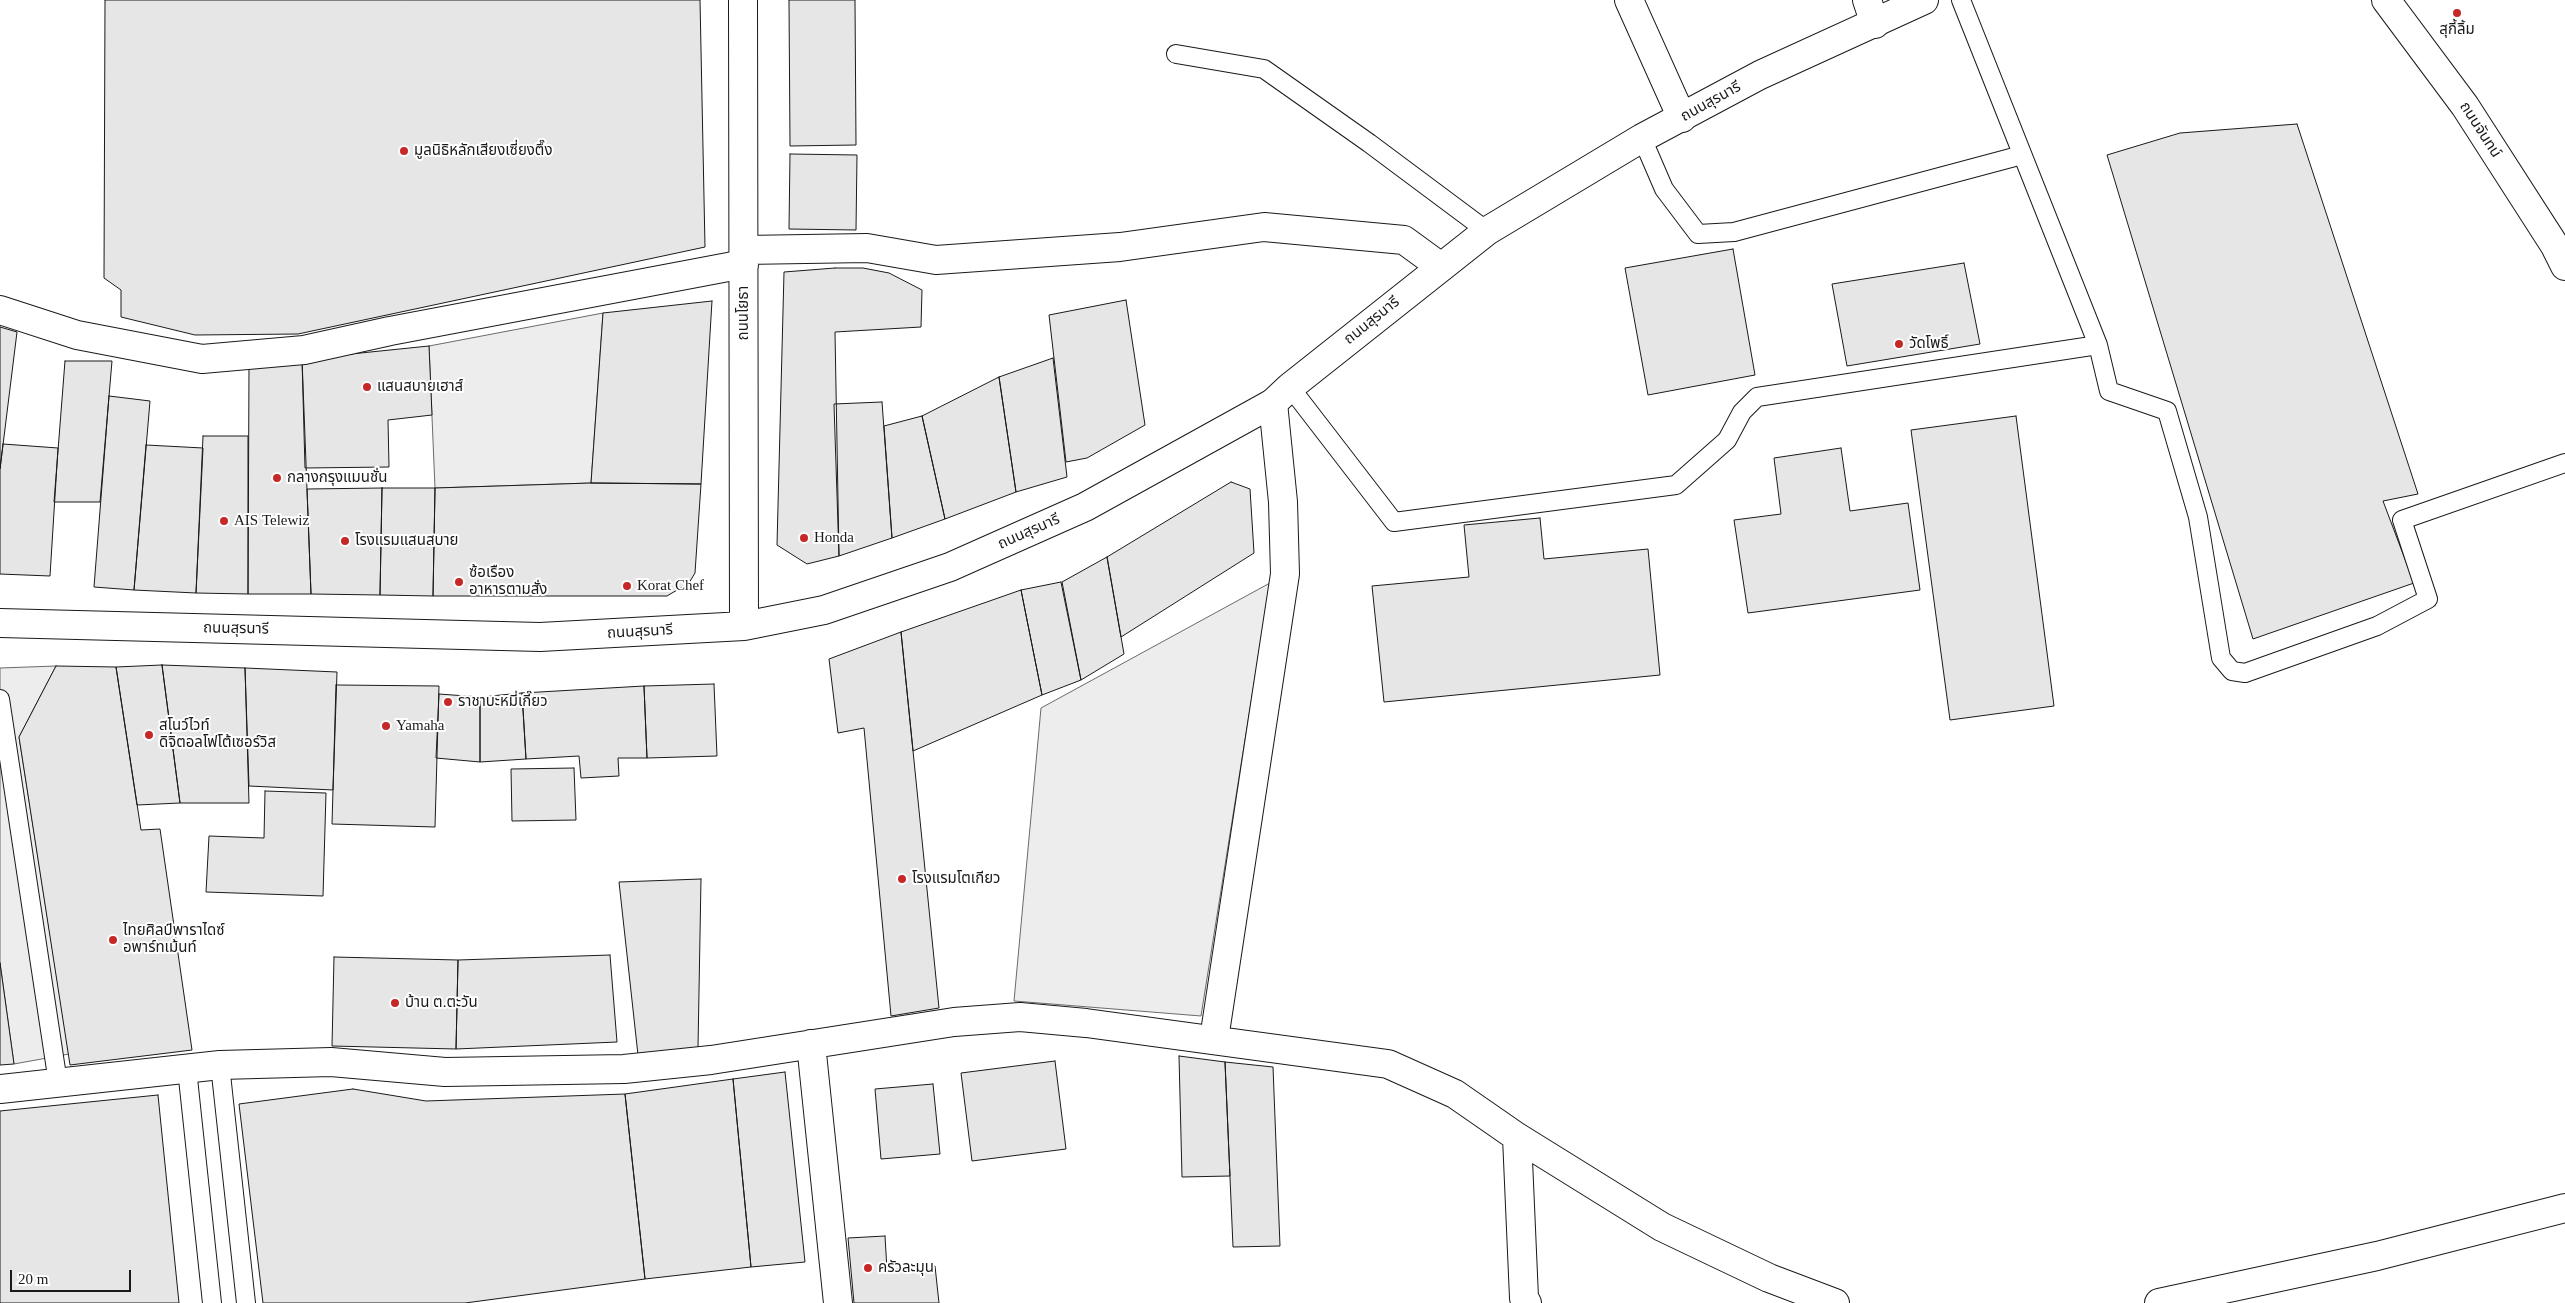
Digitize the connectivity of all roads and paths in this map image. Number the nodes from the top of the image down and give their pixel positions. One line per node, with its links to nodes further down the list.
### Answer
1 (743, 0): 13 (street, ถนนโยธา)
2 (1629, 0): 8 (street)
3 (1924, 0): 6 (street, ถนนสุรนารี)
4 (1961, 0): 10 (lane)
5 (2386, 0): 12 (street, ถนนจันทน์)
6 (1871, 12): 8 (street, ถนนสุรนารี)
7 (1176, 54): 11 (lane)
8 (1682, 118): 9 (street, ถนนสุรนารี)
9 (1642, 138): 10 (lane); 11 (street, ถนนสุรนารี)
10 (2022, 155): 16 (lane)
11 (1487, 232): 14 (street, ถนนสุรนารี)
12 (2562, 252)
13 (744, 257): 14 (street); 15 (street); 20 (street, ถนนโยธา)
14 (1440, 267): 17 (street, ถนนสุรนารี)
15 (0, 310)
16 (2098, 345): 17 (lane); 18 (lane)
17 (1281, 395): 20 (street, ถนนสุรนารี); 22 (street)
18 (2565, 463)
19 (0, 624): 20 (street, ถนนสุรนารี)
20 (744, 626)
21 (0, 699): 26 (lane)
22 (1214, 1039): 23 (street); 28 (street)
23 (811, 1044): 24 (street); 32 (street)
24 (220, 1065): 25 (street); 31 (lane)
25 (187, 1069): 26 (street); 30 (lane)
26 (58, 1084): 27 (street)
27 (0, 1089)
28 (1517, 1137): 33 (street); 34 (street)
29 (2565, 1208): 35 (street)
30 (212, 1303)
31 (246, 1303)
32 (838, 1303)
33 (1527, 1303)
34 (1835, 1303)
35 (2158, 1303)

